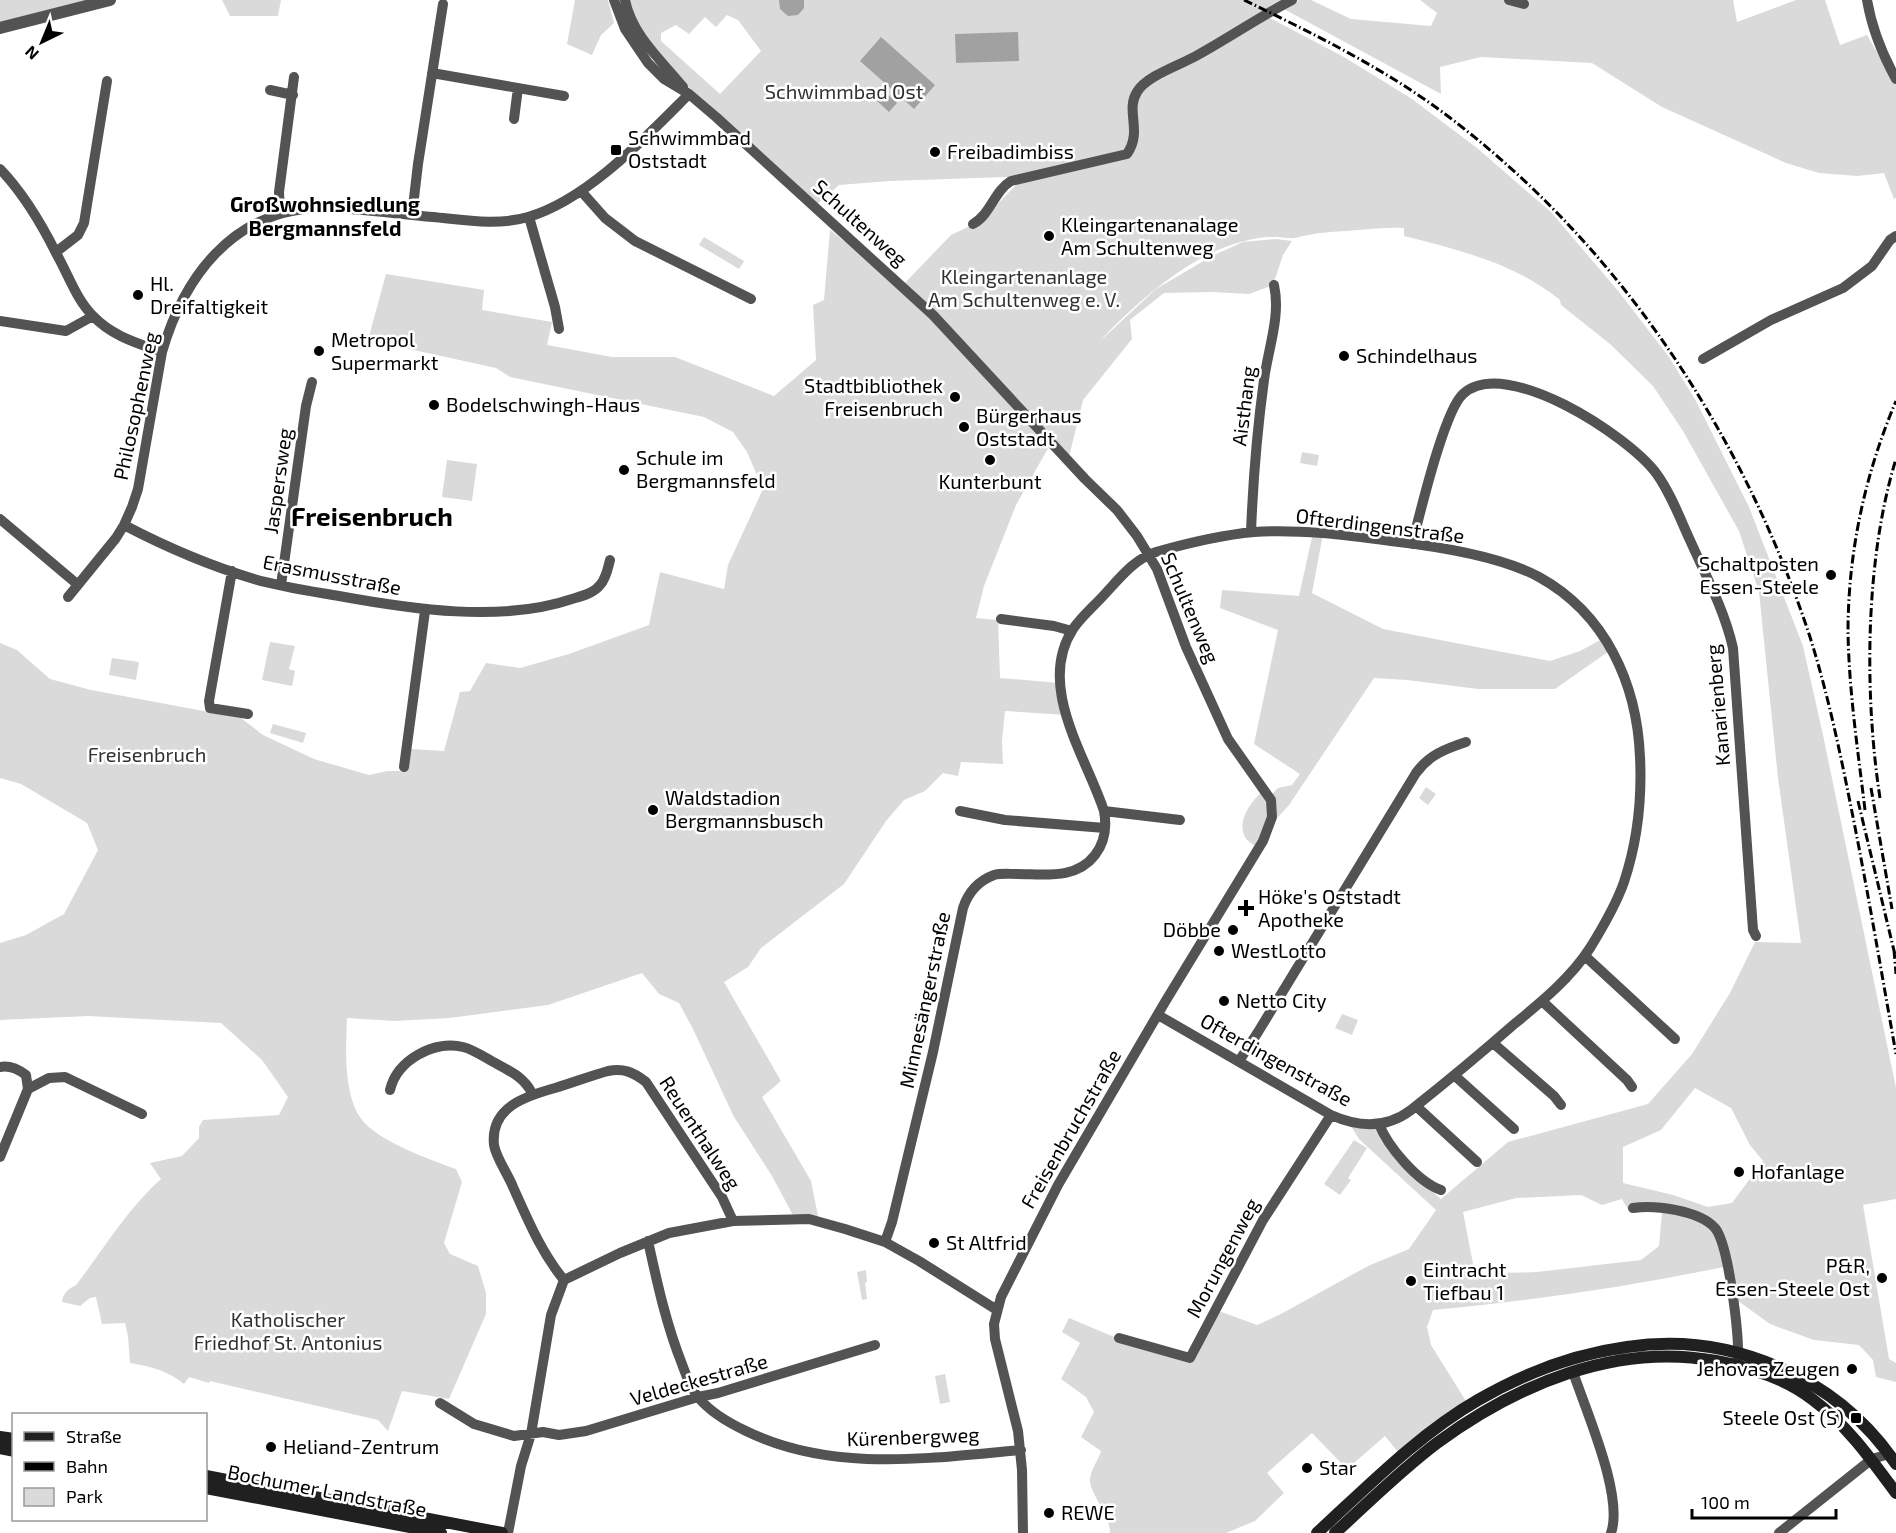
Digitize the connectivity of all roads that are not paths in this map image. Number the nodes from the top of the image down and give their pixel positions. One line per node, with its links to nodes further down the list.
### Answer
1 (110, 0): 9 (street)
2 (614, 0): 16 (street, Schultenweg)
3 (625, 0): 16 (street, Schultenweg)
4 (1292, 0): 25 (street)
5 (1509, 0): 8 (street)
6 (1867, 0): 12 (street)
7 (443, 4): 10 (street)
8 (1524, 4)
9 (0, 28)
10 (432, 73): 14 (street); 23 (street)
11 (294, 77): 17 (street)
12 (1896, 79)
13 (107, 81): 27 (street)
14 (518, 88): 18 (street); 19 (street)
15 (270, 90): 17 (street)
16 (688, 94): 21 (street, Philosophenweg); 40 (street, Schultenweg)
17 (293, 95): 22 (street)
18 (564, 96)
19 (514, 119)
20 (0, 169): 27 (street)
21 (581, 191): 24 (street, Philosophenweg); 29 (street)
22 (280, 213): 23 (street, Philosophenweg); 33 (street, Philosophenweg)
23 (412, 215): 24 (street, Philosophenweg)
24 (529, 217): 32 (street)
25 (973, 224)
26 (1896, 236): 34 (street)
27 (56, 252): 30 (street)
28 (1274, 285): 38 (street, Aisthang)
29 (751, 299)
30 (93, 316): 31 (street); 33 (street)
31 (0, 321)
32 (559, 329)
33 (162, 352): 37 (street, Philosophenweg)
34 (1703, 359)
35 (312, 382): 44 (street, Jaspersweg)
36 (0, 519): 43 (street)
37 (124, 525): 42 (street, Erasmusstraße); 43 (street, Philosophenweg)
38 (1251, 532): 39 (street, Ofterdingenstraße); 40 (street, Ofterdingenstraße)
39 (1412, 544): 57 (street, Kanarienberg); 58 (street, Ofterdingenstraße)
40 (1149, 554): 48 (street, Minnesängerstraße); 52 (street, Schultenweg)
41 (610, 560): 46 (street, Erasmusstraße)
42 (232, 571): 44 (street, Erasmusstraße); 49 (street, Erasmusstraße)
43 (77, 584): 45 (street, Philosophenweg)
44 (281, 585): 46 (street, Erasmusstraße)
45 (68, 597)
46 (425, 611): 51 (street, Erasmusstraße)
47 (1001, 620): 48 (street)
48 (1072, 631): 54 (street, Minnesängerstraße)
49 (248, 714)
50 (1466, 742): 63 (street)
51 (404, 767)
52 (1271, 804): 60 (street, Freisenbruchstraße)
53 (960, 811): 56 (street)
54 (1104, 811): 55 (street); 56 (street, Minnesängerstraße)
55 (1180, 820)
56 (1105, 828): 82 (street, Minnesängerstraße)
57 (1756, 936)
58 (1585, 956): 59 (street, Ofterdingenstraße); 61 (street)
59 (1542, 1001): 62 (street, Ofterdingenstraße); 66 (street)
60 (1158, 1015): 63 (street, Ofterdingenstraße); 84 (street, Freisenbruchstraße)
61 (1676, 1038)
62 (1493, 1043): 65 (street, Ofterdingenstraße); 70 (street)
63 (1239, 1061): 73 (street, Ofterdingenstraße)
64 (0, 1067): 67 (street)
65 (1454, 1075): 71 (street, Ofterdingenstraße); 75 (street)
66 (1632, 1088)
67 (28, 1089): 72 (street); 76 (street)
68 (390, 1090): 69 (street)
69 (532, 1094): 80 (street, Reuenthalweg); 83 (street, Reuenthalweg)
70 (1561, 1105)
71 (1416, 1106): 74 (street, Ofterdingenstraße); 77 (street)
72 (142, 1114)
73 (1331, 1115): 74 (street, Ofterdingenstraße); 85 (street, Morungenweg)
74 (1379, 1124): 78 (street)
75 (1514, 1130)
76 (0, 1157)
77 (1477, 1162)
78 (1441, 1191)
79 (1633, 1208): 87 (street)
80 (733, 1221): 81 (street); 82 (street)
81 (648, 1241): 83 (street); 89 (street, Kürenbergweg)
82 (885, 1242): 84 (street)
83 (564, 1280): 91 (street)
84 (997, 1310): 92 (street, Freisenbruchstraße)
85 (1119, 1338)
86 (875, 1345): 89 (street, Veldeckestraße)
87 (1738, 1359): 88 (main road); 93 (main road); 94 (main road); 103 (main road)
88 (1573, 1372): 104 (main road); 105 (street)
89 (698, 1397): 91 (street, Veldeckestraße); 92 (street, Kürenbergweg)
90 (440, 1403): 91 (street, Veldeckestraße)
91 (531, 1434): 101 (street)
92 (1021, 1450): 102 (street, Freisenbruchstraße)
93 (1893, 1459): 94 (street)
94 (1872, 1460): 97 (main road); 106 (street)
95 (207, 1476): 98 (main road, Bochumer Landstraße)
96 (207, 1488): 98 (main road, Bochumer Landstraße)
97 (1896, 1493)
98 (418, 1526): 99 (main road, Bochumer Landstraße); 100 (main road, Bochumer Landstraße)
99 (441, 1533)
100 (502, 1533)
101 (508, 1533)
102 (1023, 1533)
103 (1317, 1533)
104 (1335, 1533)
105 (1611, 1533)
106 (1779, 1533)

